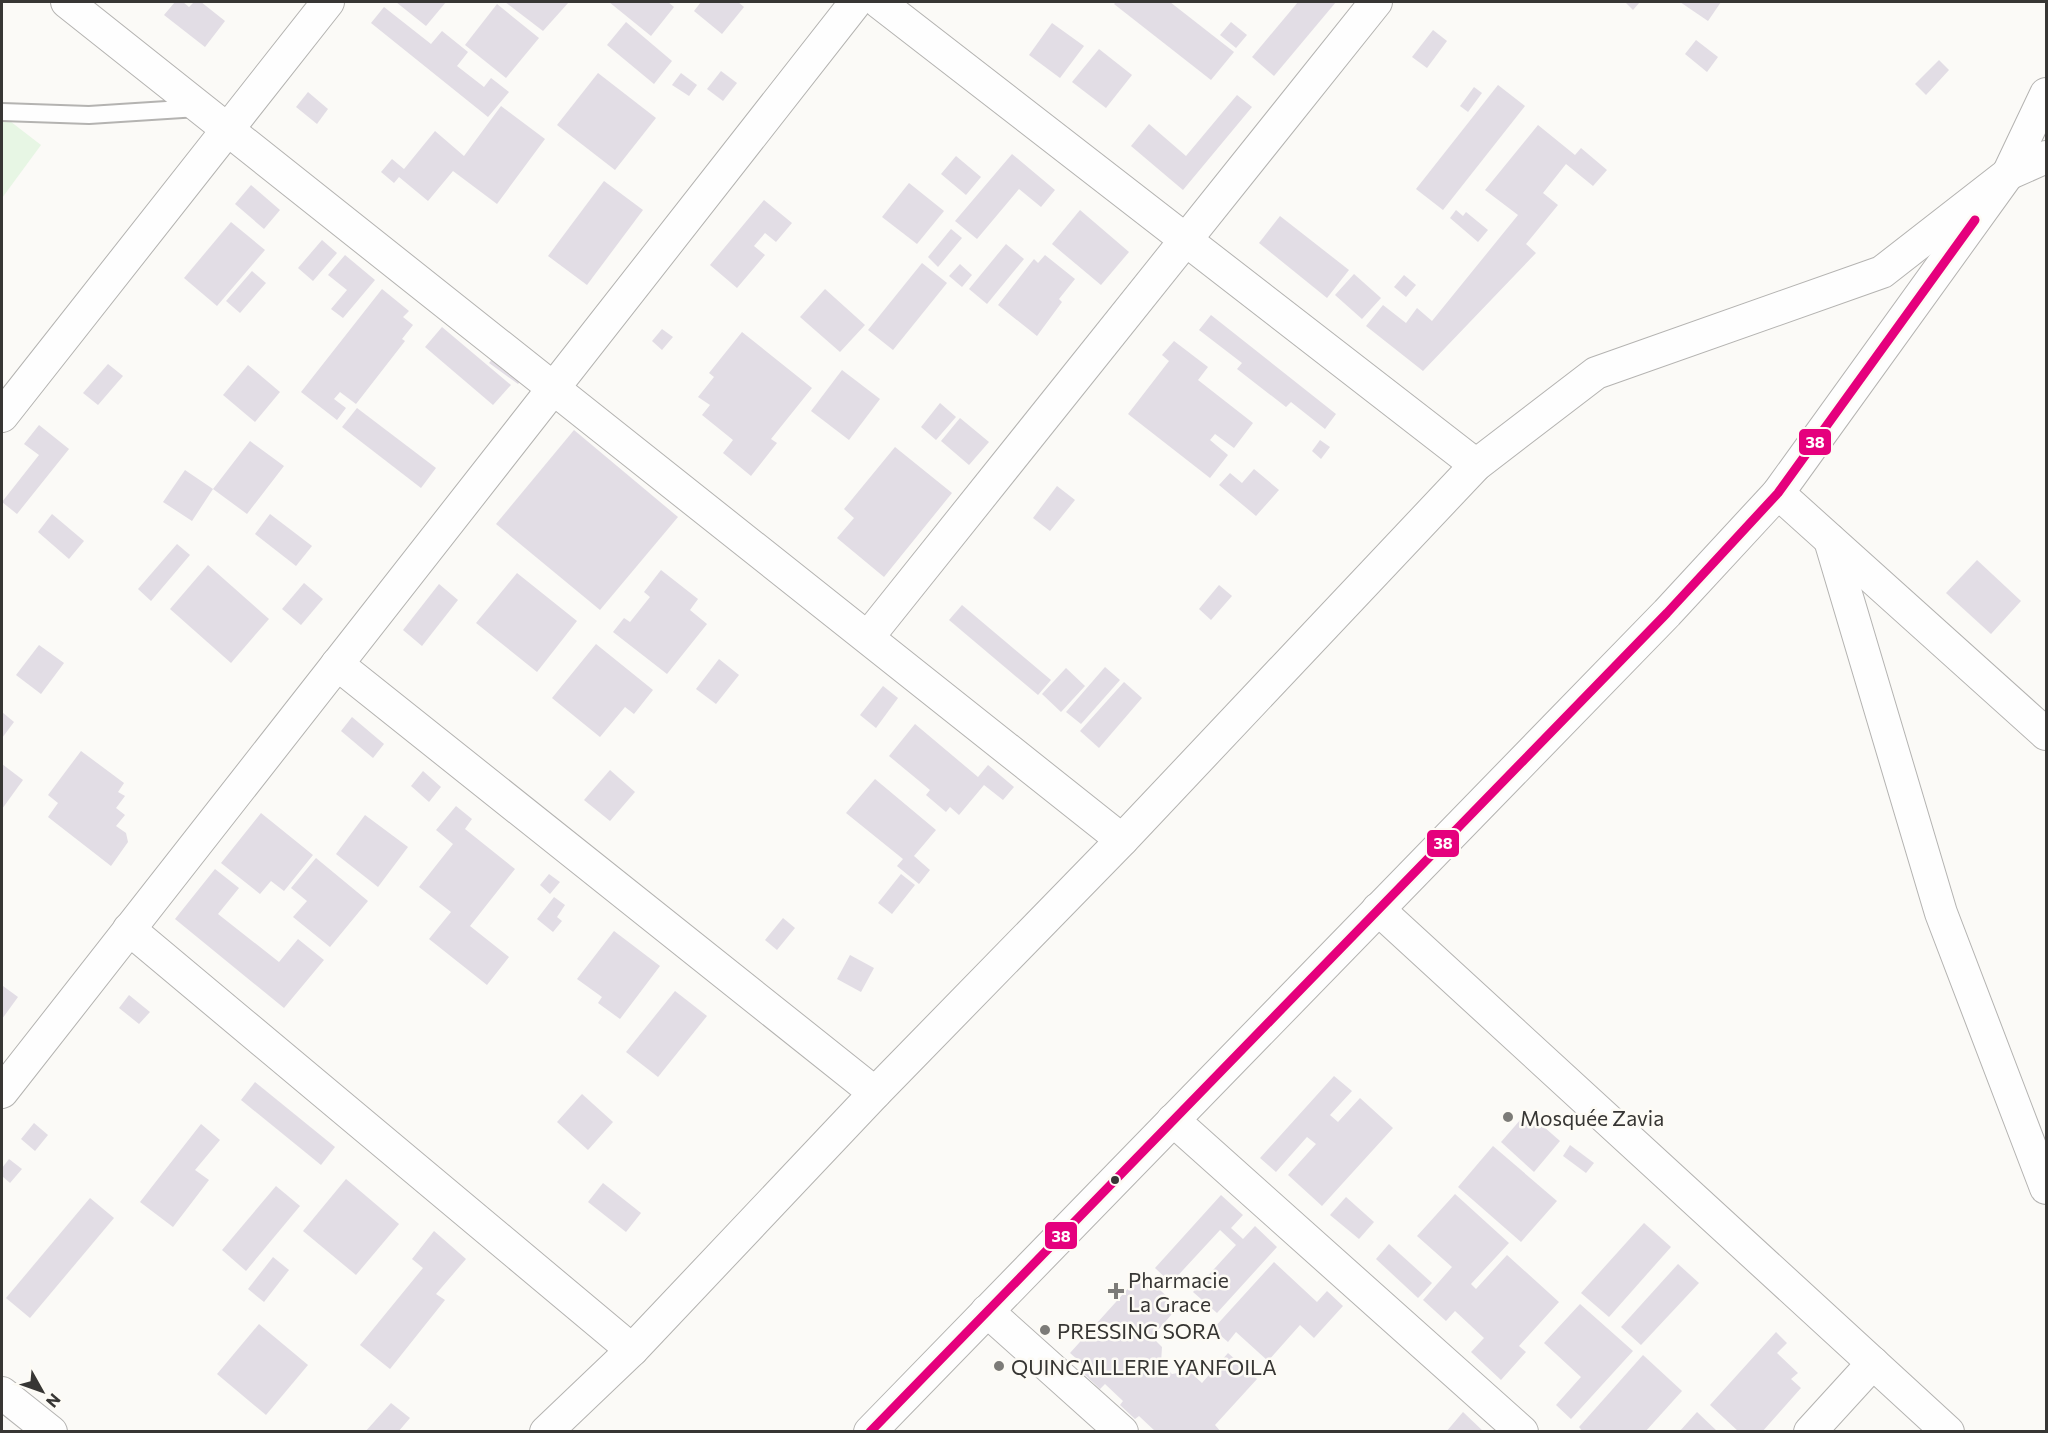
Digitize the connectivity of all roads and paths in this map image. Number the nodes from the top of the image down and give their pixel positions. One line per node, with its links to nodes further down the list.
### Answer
1 (68, 2): 7 (street)
2 (328, 2): 9 (street)
3 (856, 2): 13 (street)
4 (879, 2): 12 (street)
5 (1376, 2): 12 (street)
6 (2046, 94): 11 (street)
7 (202, 108): 8 (lane); 9 (street)
8 (2, 112)
9 (227, 129): 13 (street); 14 (street)
10 (2046, 157): 11 (street)
11 (2008, 174): 15 (street); 16 (street)
12 (1187, 241): 15 (street); 18 (street)
13 (553, 388): 18 (street); 19 (street)
14 (2, 416)
15 (1476, 465): 21 (street)
16 (1778, 493): 17 (street); 22 (street)
17 (1830, 540): 20 (street); 27 (street)
18 (868, 638): 21 (street)
19 (337, 664): 23 (street); 25 (street)
20 (2046, 734)
21 (1122, 840): 25 (street)
22 (1378, 909): 26 (street); 30 (street)
23 (129, 928): 24 (street); 29 (street)
24 (2, 1092)
25 (875, 1093): 29 (street)
26 (1173, 1120): 28 (street); 36 (street)
27 (2046, 1188)
28 (987, 1311): 34 (street); 35 (street)
29 (632, 1350): 33 (street)
30 (1873, 1363): 37 (street); 38 (street)
31 (2, 1393): 32 (street)
32 (51, 1431)
33 (546, 1431)
34 (870, 1431)
35 (1122, 1431)
36 (1522, 1431)
37 (1810, 1431)
38 (1948, 1431)

